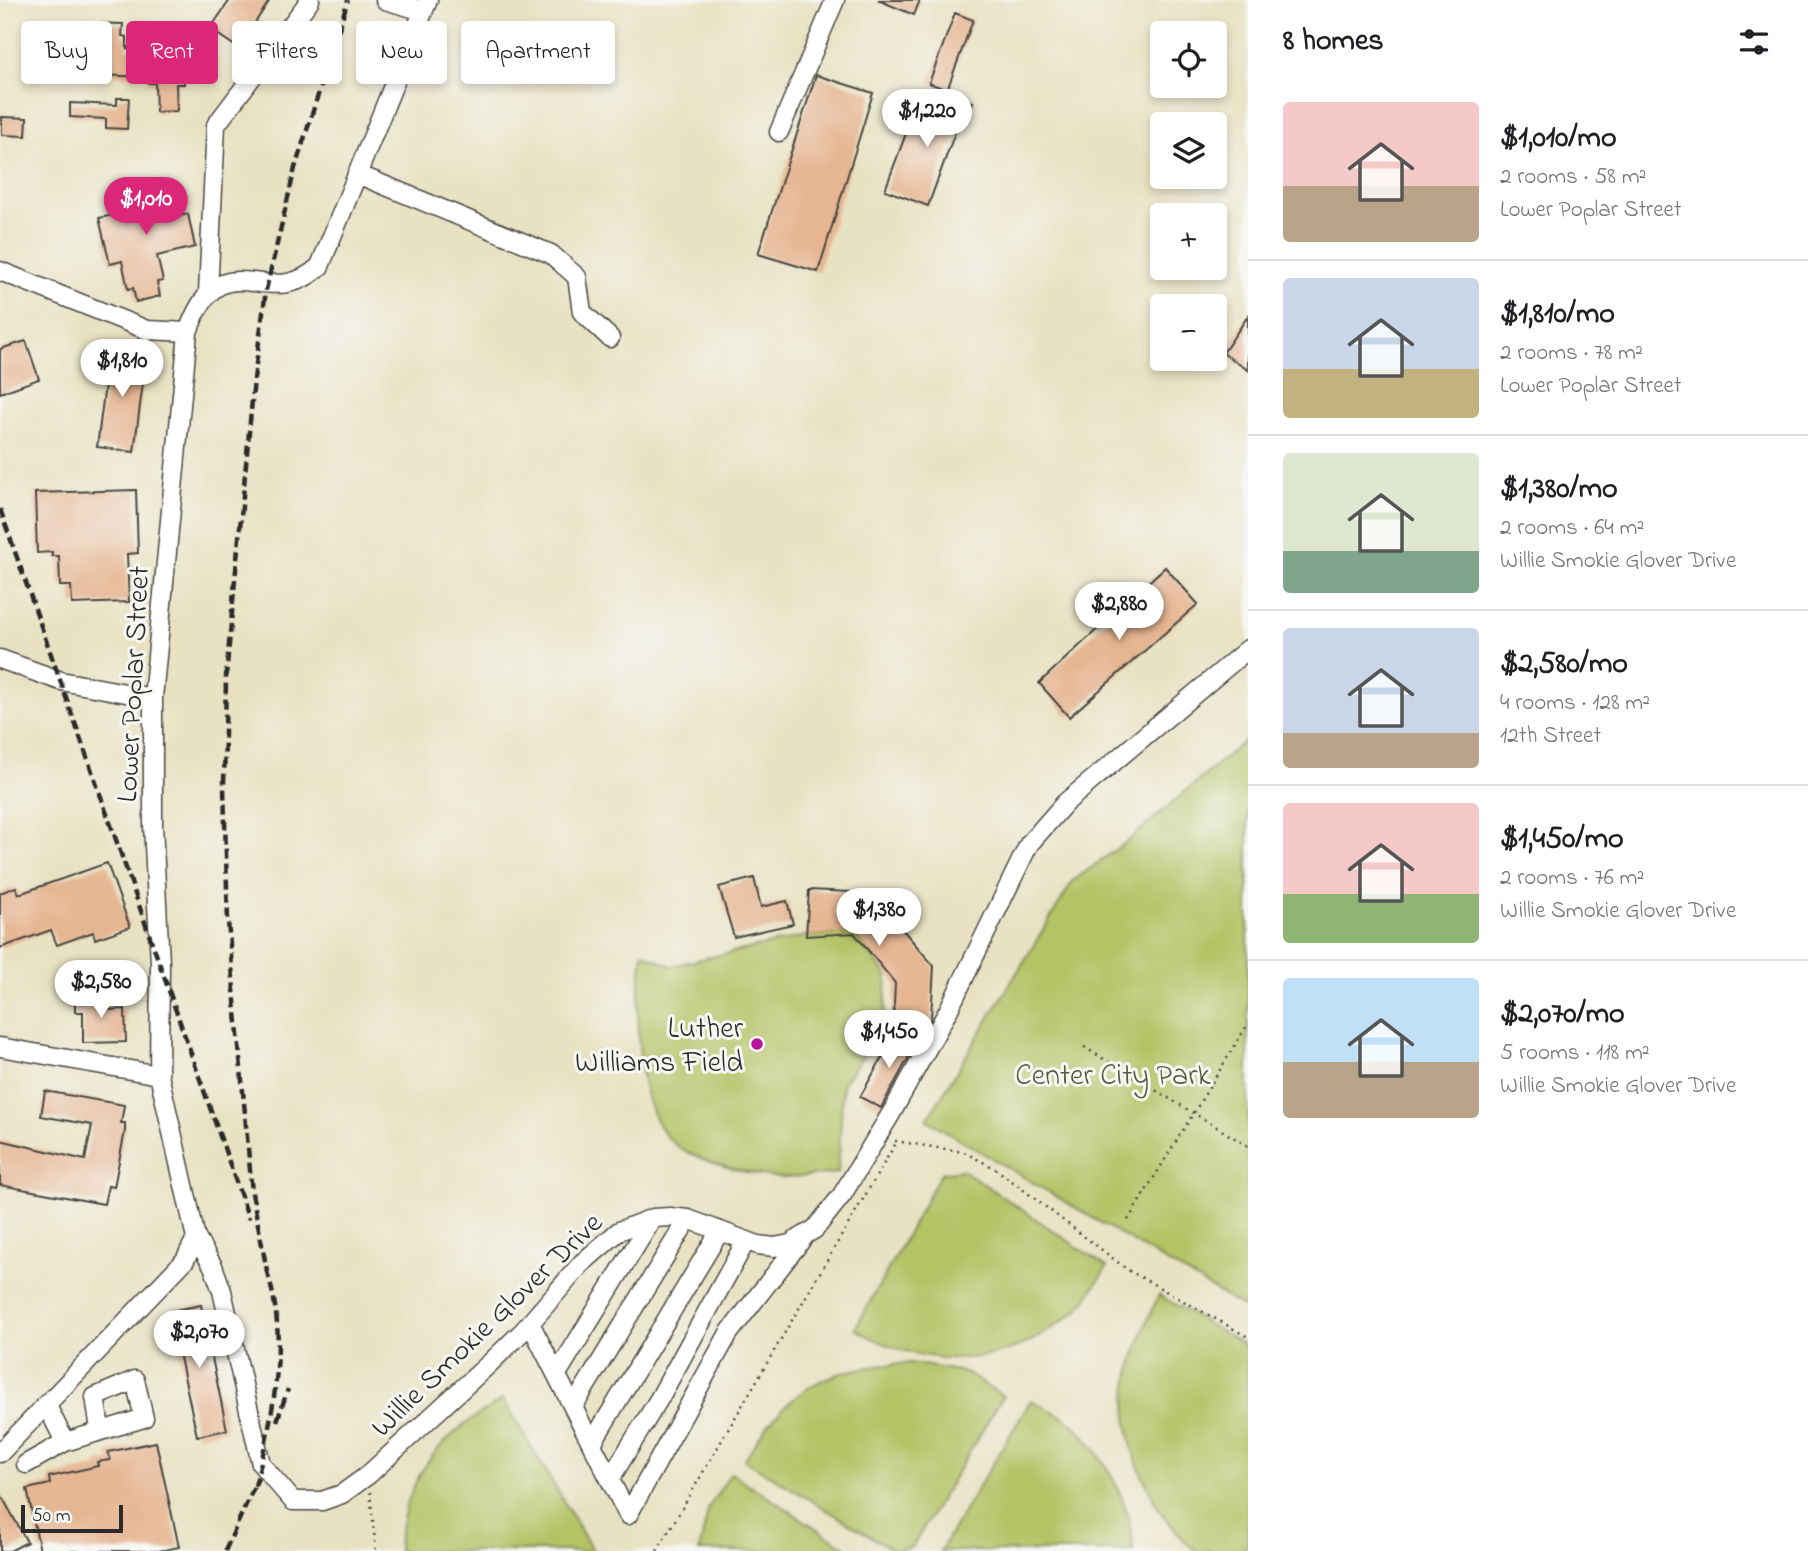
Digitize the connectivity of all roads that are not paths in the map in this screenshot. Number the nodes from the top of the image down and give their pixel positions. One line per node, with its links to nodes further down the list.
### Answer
1 (310, 0): 8 (street)
2 (386, 0): 4 (street)
3 (835, 0): 5 (street)
4 (426, 6): 6 (street)
5 (779, 132)
6 (357, 174): 8 (street); 10 (street)
7 (0, 271): 9 (street)
8 (208, 293): 9 (street, Lower Poplar Street)
9 (188, 332): 13 (street, Lower Poplar Street)
10 (610, 338)
11 (1248, 649): 20 (street, Willie Smokie Glover Drive)
12 (0, 659): 13 (street)
13 (153, 698): 15 (street, Lower Poplar Street)
14 (0, 1047): 15 (street)
15 (159, 1075): 19 (street, Lower Poplar Street)
16 (653, 1218): 17 (street, Willie Smokie Glover Drive); 22 (street, Willie Smokie Glover Drive); 23 (street)
17 (688, 1219): 18 (street, Willie Smokie Glover Drive); 25 (street)
18 (720, 1230): 21 (street, Willie Smokie Glover Drive); 28 (street)
19 (196, 1238): 22 (street, Willie Smokie Glover Drive); 24 (street)
20 (803, 1238): 21 (street, Willie Smokie Glover Drive); 31 (street)
21 (746, 1241): 31 (street)
22 (530, 1322): 23 (street)
23 (556, 1374): 25 (street)
24 (47, 1406): 27 (street); 29 (street)
25 (573, 1407): 28 (street)
26 (100, 1429): 27 (street)
27 (65, 1442): 30 (street)
28 (592, 1443): 31 (street)
29 (0, 1454)
30 (26, 1464)
31 (610, 1479)

